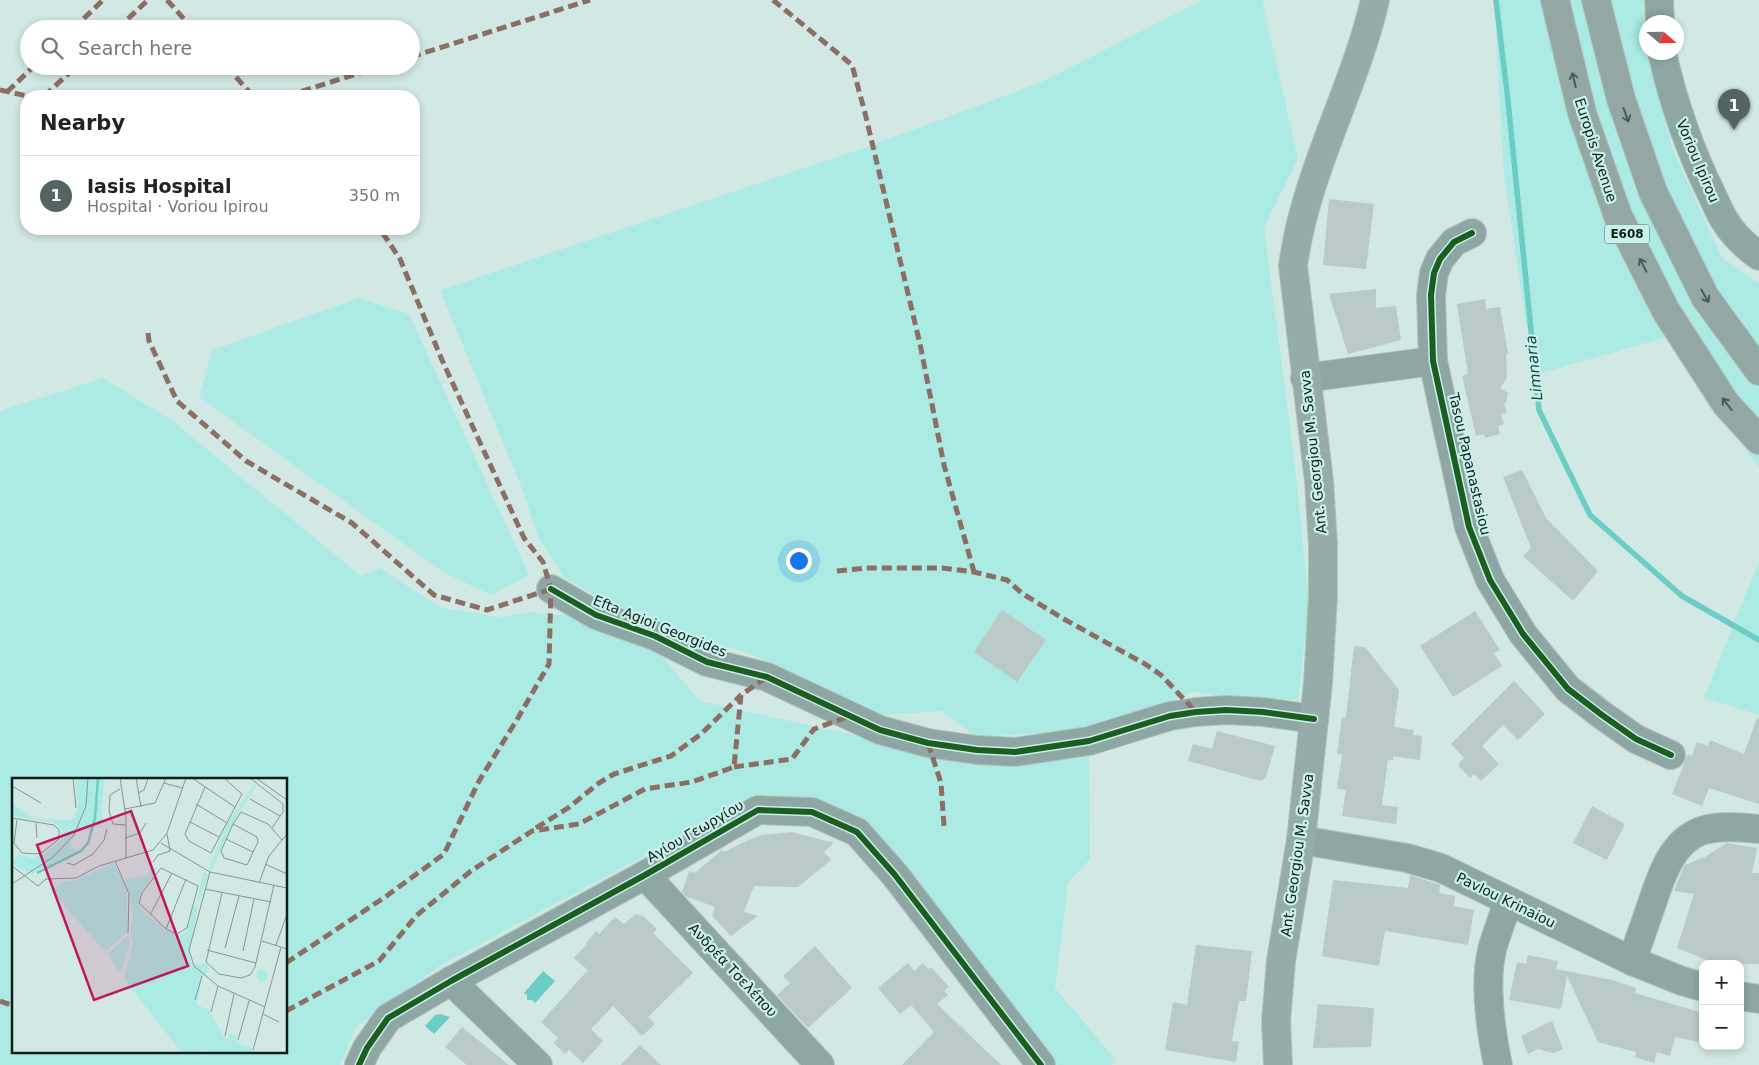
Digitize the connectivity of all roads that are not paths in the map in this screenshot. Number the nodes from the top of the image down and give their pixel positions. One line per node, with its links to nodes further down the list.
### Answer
1 (1375, 0): 11 (main road, Ant. Georgiou M. Savva)
2 (1555, 0): 12 (highway, Europis Avenue / E608, one-way to 2)
3 (1596, 0): 10 (highway, E608, one-way to 10)
4 (1659, 0): 5 (street)
5 (1660, 15)
6 (1664, 60): 8 (street, Voriou Ipirou)
7 (1472, 233): 9 (street, Tasou Papanastasiou)
8 (1759, 256)
9 (1434, 361): 11 (street); 15 (street, Tasou Papanastasiou)
10 (1759, 371)
11 (1305, 378): 14 (main road, Ant. Georgiou M. Savva)
12 (1759, 440)
13 (551, 589): 14 (street, Efta Agioi Georgides)
14 (1314, 719): 17 (main road, Ant. Georgiou M. Savva)
15 (1671, 755)
16 (1759, 828): 20 (street)
17 (1302, 840): 19 (street, Pavlou Krinaiou); 29 (main road, Ant. Georgiou M. Savva)
18 (645, 875): 21 (street, Αγίου Γεωργίου); 27 (street, Ανδρέα Τσελέπου); 28 (street, Αγίου Γεωργίου)
19 (1508, 902): 20 (street, Pavlou Krinaiou); 30 (street)
20 (1632, 961): 22 (street, Pavlou Krinaiou)
21 (452, 981): 25 (street, Αγίου Γεωργίου); 26 (street)
22 (1699, 986)
23 (1744, 997): 24 (street)
24 (1759, 999)
25 (359, 1065)
26 (538, 1065)
27 (820, 1065)
28 (1041, 1065)
29 (1278, 1065)
30 (1498, 1065)

